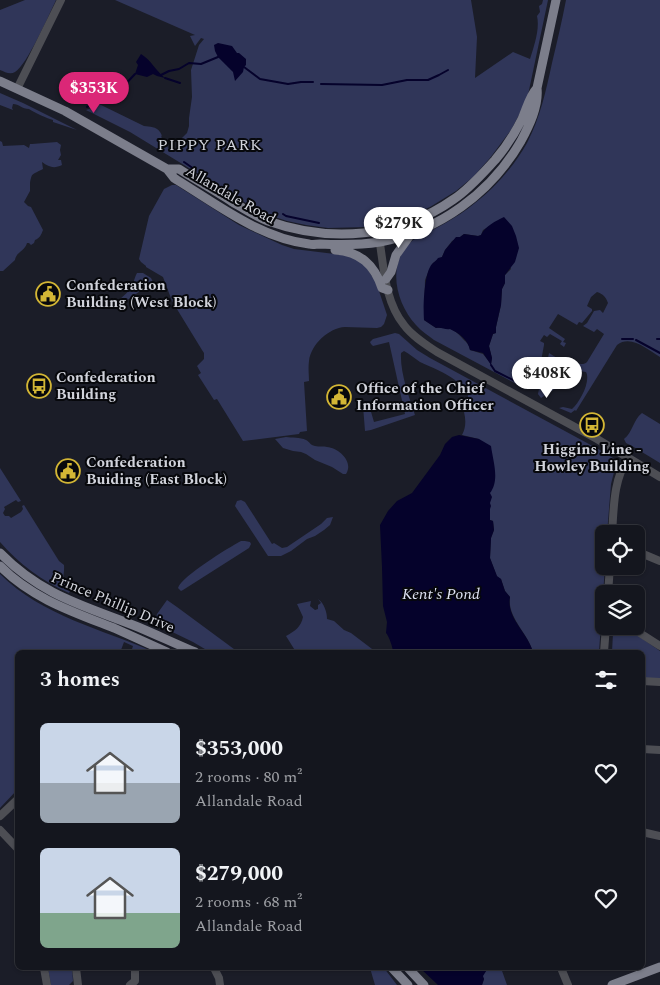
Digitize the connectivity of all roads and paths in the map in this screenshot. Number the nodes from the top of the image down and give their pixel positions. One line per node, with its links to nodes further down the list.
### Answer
1 (61, 0): 5 (street)
2 (556, 0): 4 (main road, Allandale Road)
3 (0, 81): 5 (main road, Allandale Road)
4 (537, 88): 7 (main road, Allandale Road); 8 (main road, Allandale Road)
5 (18, 89): 6 (main road, Allandale Road)
6 (167, 169): 7 (main road, Allandale Road); 10 (main road, Allandale Road)
7 (378, 232): 9 (street)
8 (412, 233): 9 (main road, Allandale Road); 11 (main road)
9 (380, 242): 10 (main road, Allandale Road); 11 (street)
10 (312, 245): 12 (main road)
11 (386, 279): 12 (street)
12 (388, 290): 13 (street)
13 (628, 458): 14 (street); 15 (street)
14 (660, 477)
15 (613, 525)
16 (0, 553): 24 (main road, Prince Phillip Drive)
17 (645, 554): 18 (street)
18 (660, 561)
19 (0, 566): 23 (main road, Prince Phillip Drive)
20 (605, 635): 25 (street)
21 (643, 635): 22 (street)
22 (660, 646)
23 (163, 650)
24 (190, 650)
25 (604, 650)
26 (645, 681): 27 (street)
27 (660, 682)
28 (645, 749): 29 (street)
29 (660, 750)
30 (15, 802): 31 (street)
31 (0, 816)
32 (0, 830): 35 (street)
33 (645, 833): 34 (street)
34 (660, 836)
35 (15, 846)
36 (660, 967): 52 (main road)
37 (44, 970): 44 (street)
38 (76, 970): 45 (street)
39 (135, 970): 46 (street)
40 (215, 970): 47 (street)
41 (394, 970): 48 (main road); 49 (main road)
42 (410, 970): 50 (main road)
43 (562, 970): 51 (street)
44 (47, 985)
45 (78, 985)
46 (130, 985)
47 (220, 985)
48 (402, 985)
49 (408, 985)
50 (424, 985)
51 (568, 985)
52 (612, 985)

